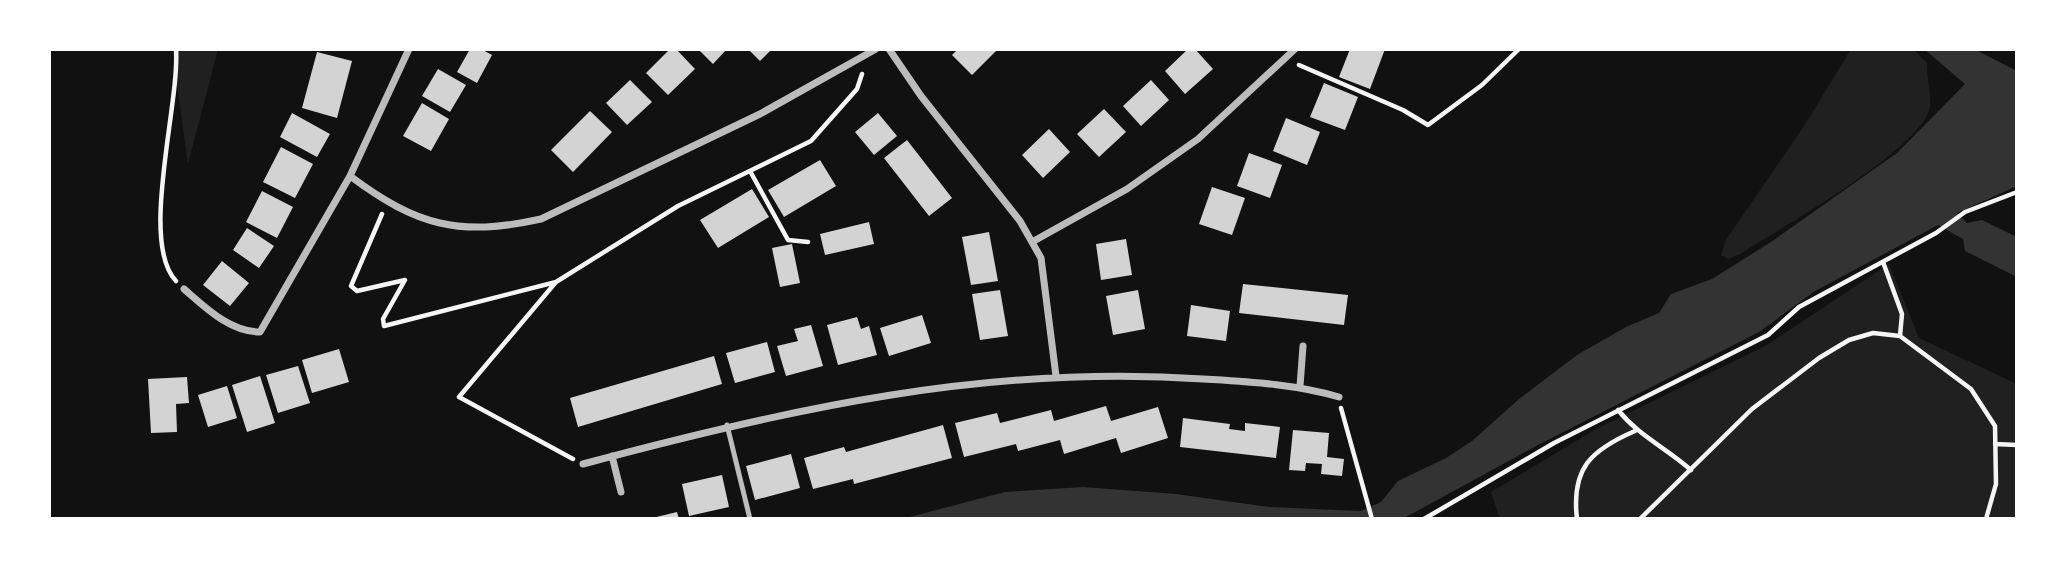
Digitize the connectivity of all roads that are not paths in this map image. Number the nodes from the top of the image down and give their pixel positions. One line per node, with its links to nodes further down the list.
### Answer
1 (409, 49): 5 (street)
2 (889, 49): 6 (street)
3 (1295, 49): 6 (street)
4 (873, 51): 5 (street)
5 (350, 176): 7 (street)
6 (1032, 242): 9 (street)
7 (184, 289)
8 (1303, 346): 10 (street)
9 (1056, 376): 10 (street); 12 (street)
10 (1300, 386): 11 (street)
11 (1339, 397)
12 (727, 425): 13 (street); 16 (lane)
13 (611, 456): 14 (street); 15 (street)
14 (583, 464)
15 (621, 492)
16 (750, 519)

